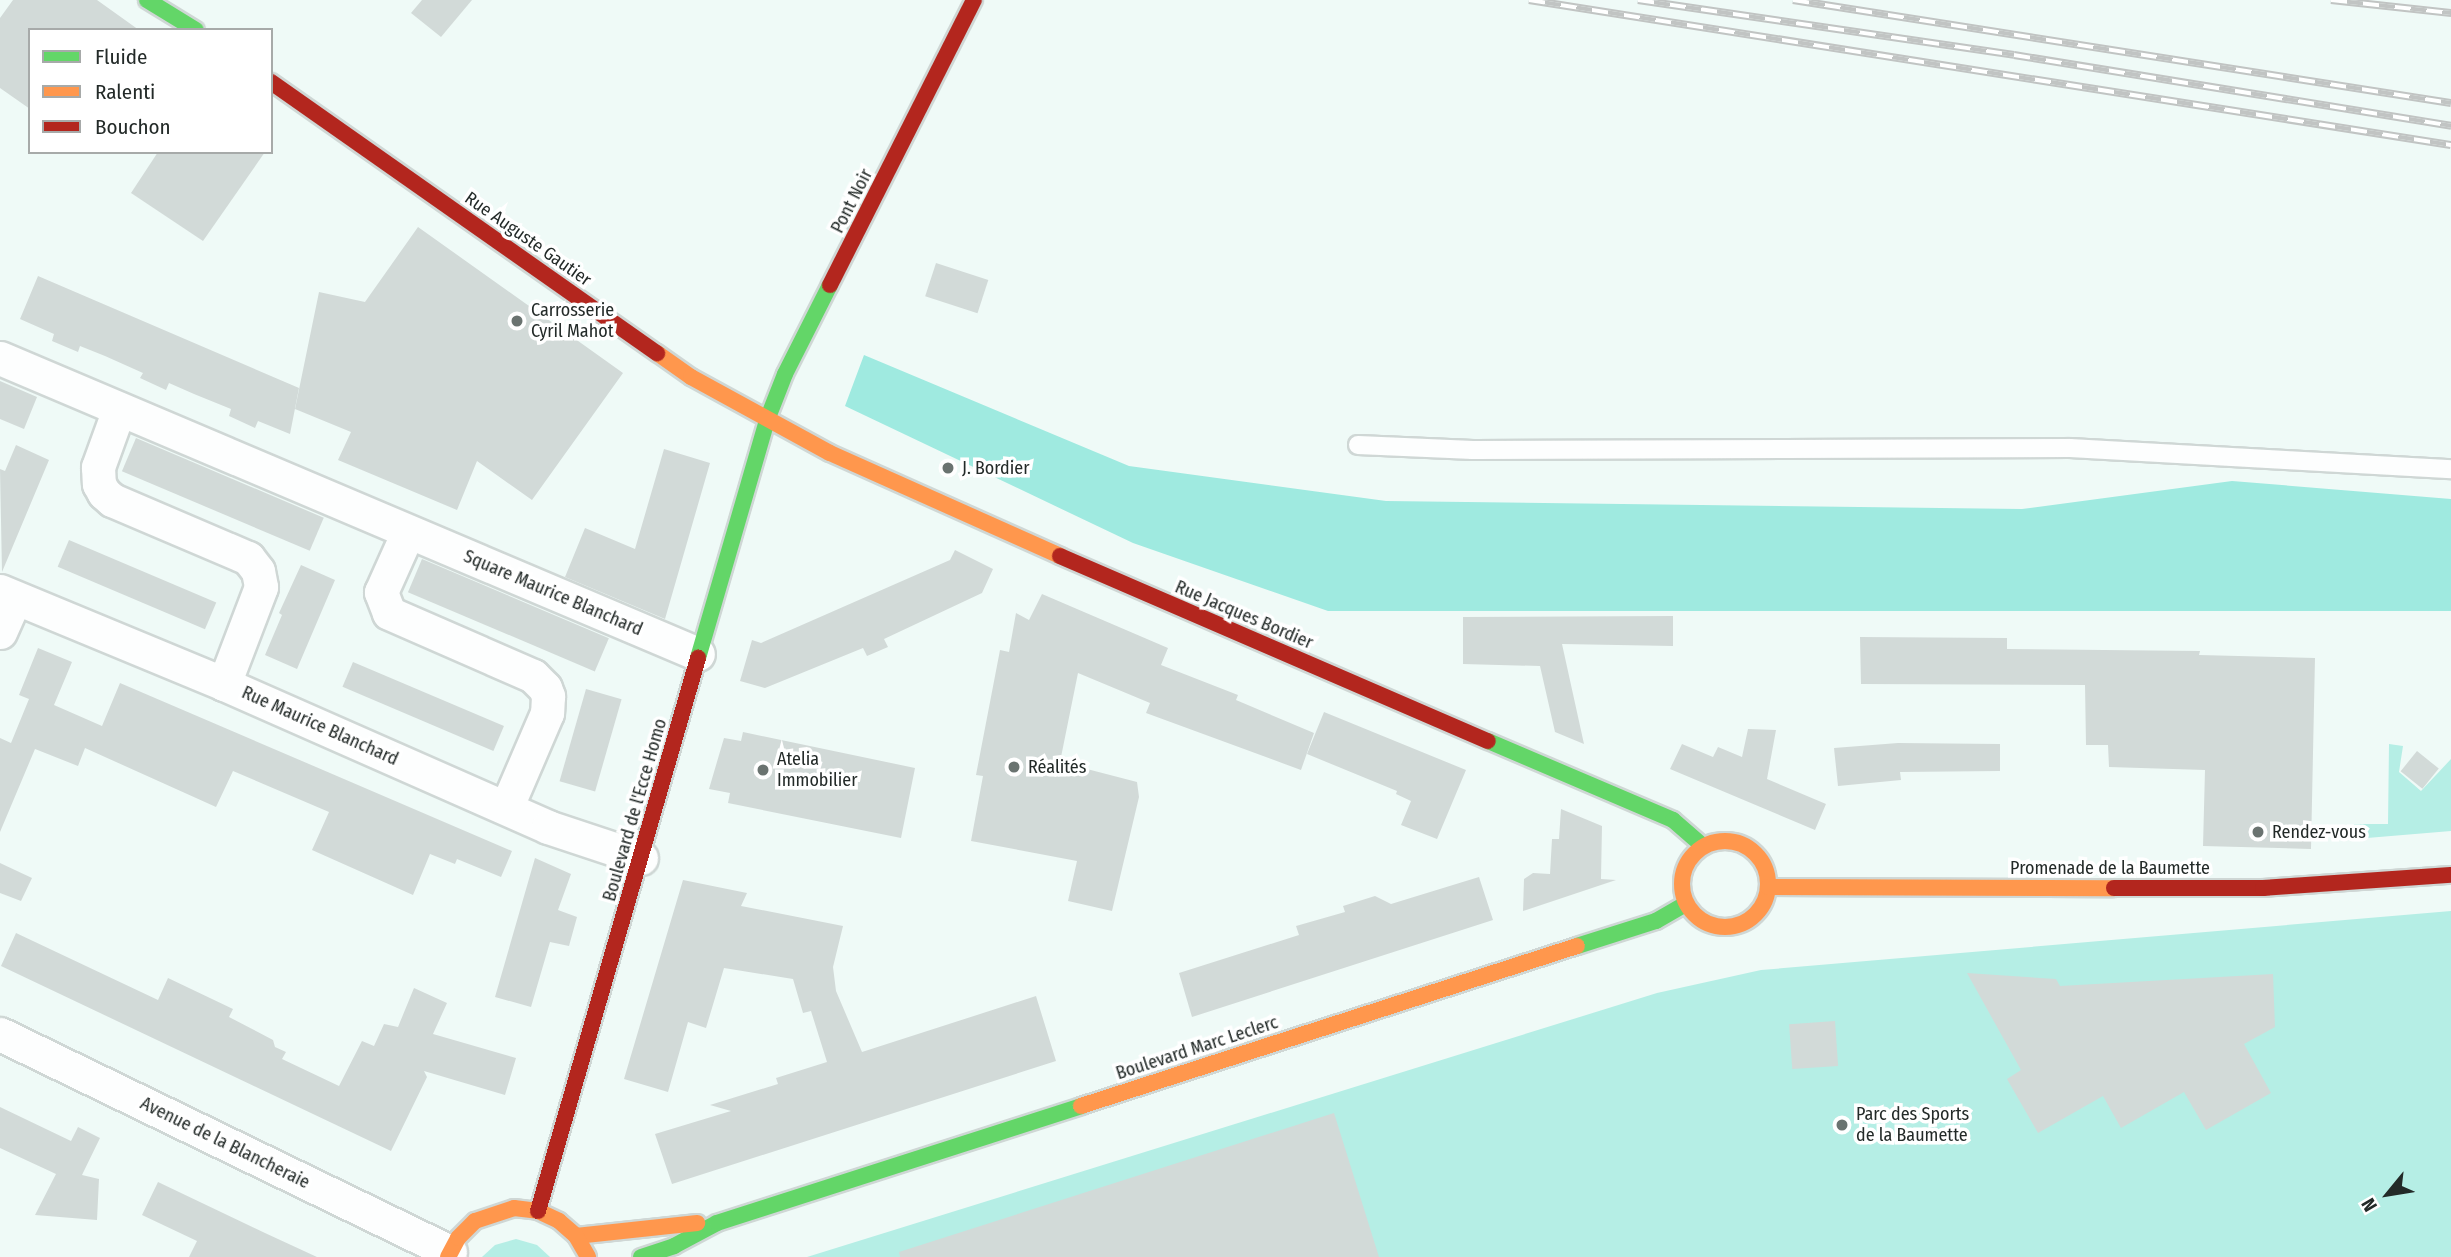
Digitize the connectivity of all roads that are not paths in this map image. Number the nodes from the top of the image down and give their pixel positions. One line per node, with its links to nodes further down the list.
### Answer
1 (146, 0): 4 (street)
2 (164, 0): 4 (street)
3 (974, 0): 8 (street, Pont Noir)
4 (193, 28)
5 (273, 83): 8 (street, Rue Auguste Gautier)
6 (0, 358): 7 (street, Square Maurice Blanchard)
7 (119, 409): 11 (street, Square Maurice Blanchard); 15 (street)
8 (767, 420): 14 (street, Boulevard de l'Ecce Homo); 17 (street, Rue Jacques Bordier)
9 (1358, 445): 10 (lane)
10 (2451, 468)
11 (408, 531): 14 (street, Square Maurice Blanchard); 16 (street)
12 (7, 595): 13 (street); 15 (street, Rue Maurice Blanchard)
13 (0, 632)
14 (698, 654): 18 (street, Boulevard de l'Ecce Homo)
15 (224, 684): 16 (street, Rue Maurice Blanchard)
16 (506, 808): 18 (street, Rue Maurice Blanchard)
17 (1703, 846): 20 (street); 21 (street)
18 (641, 858): 23 (street, Boulevard de l'Ecce Homo)
19 (2451, 875): 20 (street, Promenade de la Baumette)
20 (1768, 887): 21 (street)
21 (1686, 904): 24 (street, Boulevard Marc Leclerc)
22 (0, 1034): 26 (street, Avenue de la Blancheraie)
23 (538, 1211): 25 (street); 26 (street)
24 (717, 1223): 25 (street, Boulevard Marc Leclerc); 28 (street, Boulevard Marc Leclerc)
25 (576, 1236): 27 (street)
26 (449, 1255)
27 (587, 1257)
28 (641, 1257)

